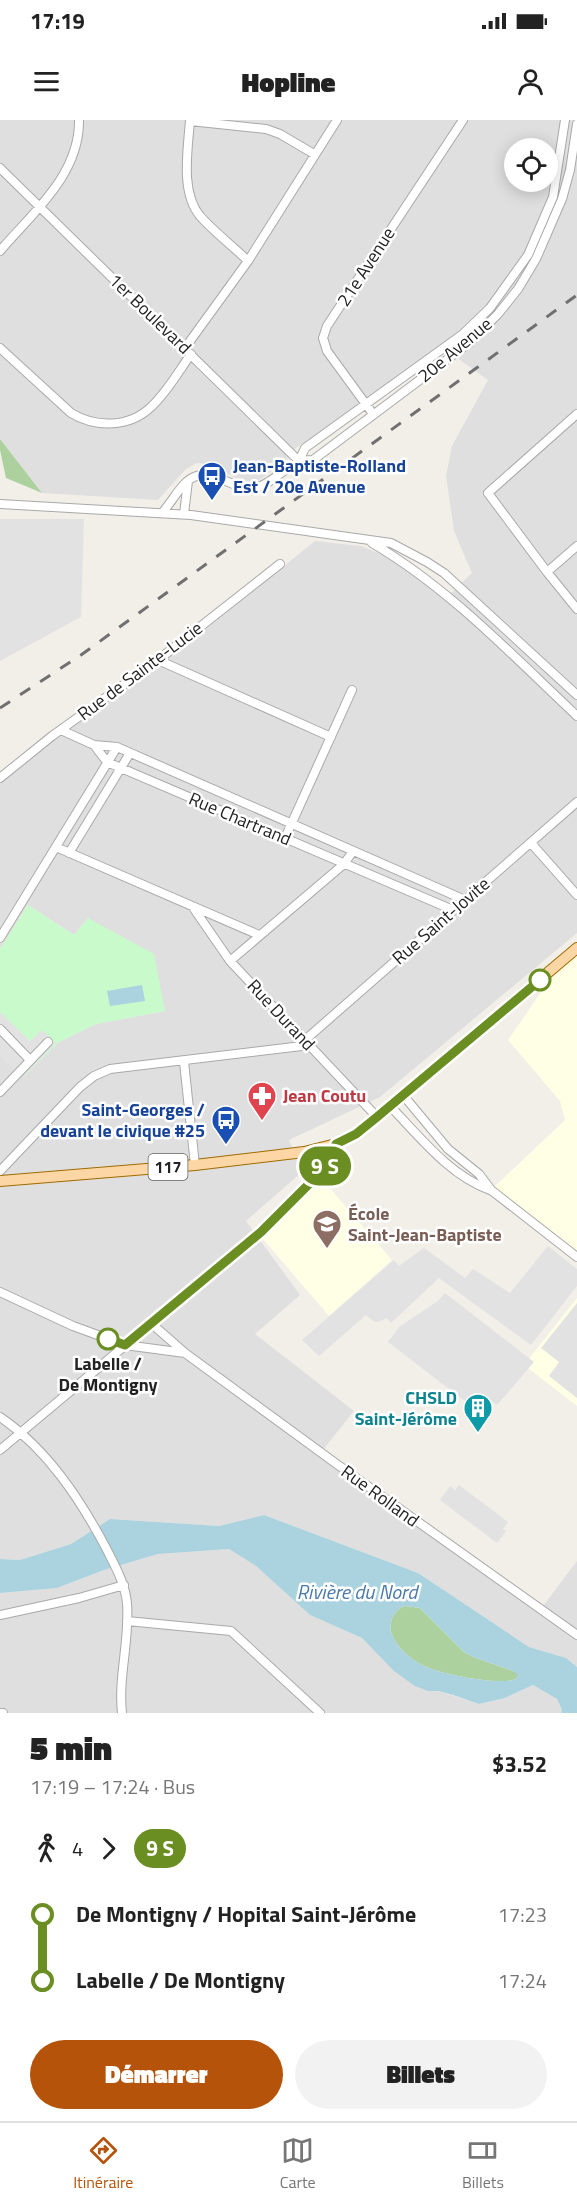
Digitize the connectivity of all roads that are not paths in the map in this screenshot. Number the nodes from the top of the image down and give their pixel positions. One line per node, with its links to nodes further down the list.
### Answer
1 (79, 120): 9 (street)
2 (337, 120): 7 (street)
3 (463, 120): 14 (street, 21e Avenue)
4 (565, 120): 6 (street); 14 (street, 20e Avenue)
5 (190, 121): 7 (street); 11 (street)
6 (577, 124): 15 (street, 20e Avenue)
7 (314, 154): 11 (street)
8 (0, 168): 9 (street, 1er Boulevard)
9 (40, 208): 10 (street); 13 (street, 1er Boulevard)
10 (0, 251)
11 (248, 261): 13 (street)
12 (0, 348): 13 (street)
13 (188, 351): 17 (street, 1er Boulevard)
14 (366, 404): 15 (street, 21e Avenue); 17 (street, 20e Avenue)
15 (373, 414): 17 (street, 20e Avenue)
16 (577, 414): 25 (street)
17 (299, 461): 18 (street, 20e Avenue)
18 (188, 480): 20 (street); 21 (street)
19 (0, 504): 20 (street)
20 (163, 512): 21 (street)
21 (184, 514): 22 (street)
22 (369, 541): 27 (street); 28 (street)
23 (577, 546): 25 (street)
24 (280, 564): 31 (street, Rue de Sainte-Lucie)
25 (547, 572): 26 (street)
26 (577, 609)
27 (487, 610): 28 (street); 29 (street)
28 (476, 622): 30 (street)
29 (524, 645): 30 (street); 33 (street)
30 (513, 656): 34 (street)
31 (158, 660): 35 (street, Rue de Sainte-Lucie); 36 (street)
32 (352, 690): 36 (street)
33 (577, 695)
34 (577, 716)
35 (61, 730): 37 (street, Rue Chartrand); 42 (street, Rue de Sainte-Lucie)
36 (331, 736): 44 (street)
37 (94, 745): 38 (street, Rue Chartrand); 40 (street, Rue Chartrand)
38 (117, 747): 39 (street, Rue Chartrand); 40 (street)
39 (130, 753): 41 (street); 44 (street, Rue Chartrand)
40 (107, 762): 41 (street, Rue Chartrand); 47 (street)
41 (120, 767): 45 (street, Rue Chartrand); 49 (street)
42 (0, 778)
43 (577, 802): 46 (street, Rue Saint-Jovite)
44 (292, 824): 45 (street); 48 (street, Rue Chartrand)
45 (285, 838): 50 (street, Rue Chartrand)
46 (531, 843): 53 (street); 54 (street, Rue Saint-Jovite)
47 (56, 848): 49 (street); 58 (street)
48 (353, 851): 50 (street); 51 (street, Rue Chartrand)
49 (69, 853): 55 (street)
50 (344, 864): 52 (street, Rue Chartrand); 57 (street)
51 (398, 871): 52 (street); 54 (street, Rue Chartrand)
52 (393, 885): 56 (street, Rue Chartrand)
53 (577, 896)
54 (465, 900): 56 (street, Rue Saint-Jovite)
55 (192, 906): 57 (street); 60 (street, Rue Durand)
56 (453, 910): 63 (street, Rue Saint-Jovite)
57 (259, 935): 60 (street)
58 (0, 938)
59 (577, 948): 67 (main road, 117)
60 (230, 961): 63 (street, Rue Durand)
61 (0, 1029): 64 (street)
62 (48, 1042): 64 (street)
63 (307, 1043): 65 (street); 69 (street, Rue Durand)
64 (30, 1059): 66 (street)
65 (184, 1062): 71 (street); 72 (street)
66 (0, 1092)
67 (403, 1095): 68 (main road, 117); 74 (street)
68 (390, 1106): 69 (main road, 117); 74 (street)
69 (377, 1117): 70 (main road, 117)
70 (336, 1144): 71 (main road, 117); 77 (street)
71 (195, 1165): 73 (main road, 117)
72 (0, 1171)
73 (0, 1181)
74 (491, 1190): 75 (street)
75 (577, 1257)
76 (0, 1292): 78 (street, Rue Rolland)
77 (152, 1324): 78 (street); 79 (street, Rue Rolland)
78 (125, 1345): 79 (street, Rue Rolland); 81 (street)
79 (186, 1353): 86 (street, Rue Rolland)
80 (0, 1417): 81 (street)
81 (21, 1432): 82 (street); 83 (street)
82 (0, 1450)
83 (124, 1585): 84 (street); 85 (street)
84 (0, 1615)
85 (127, 1622): 87 (street); 88 (street)
86 (577, 1635)
87 (122, 1713)
88 (320, 1713)

